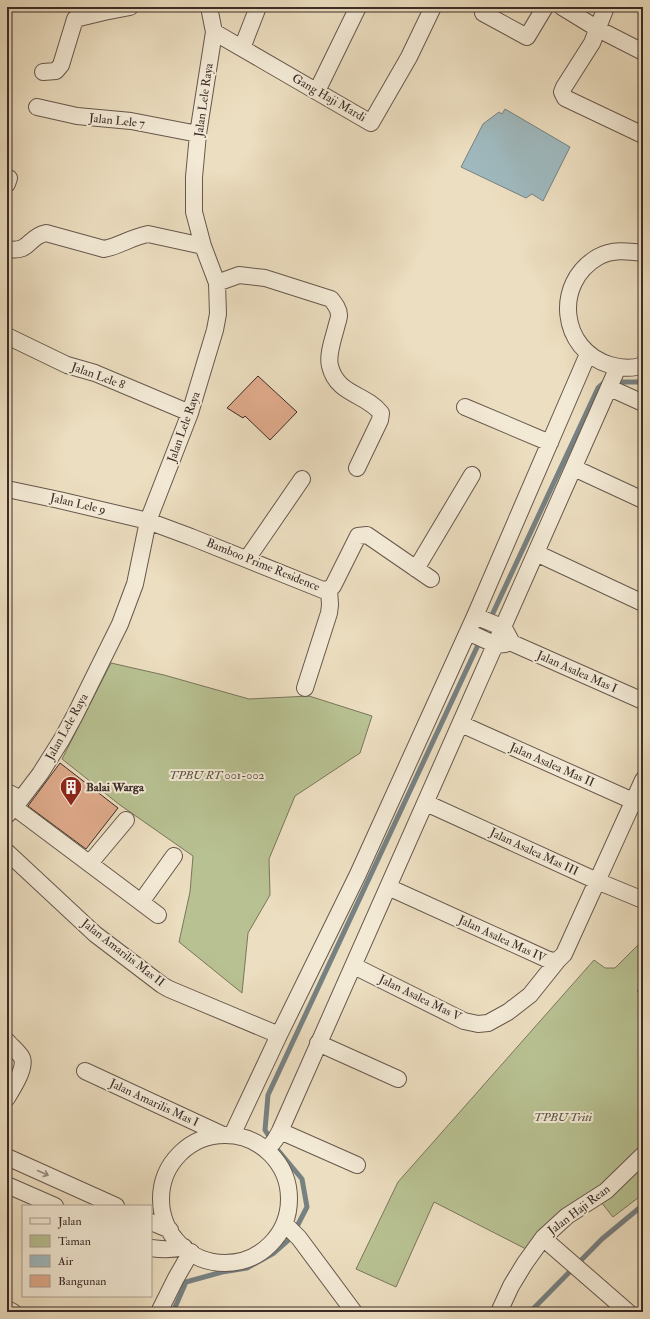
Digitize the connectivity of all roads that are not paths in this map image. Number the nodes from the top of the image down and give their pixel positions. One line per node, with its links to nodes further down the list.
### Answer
1 (130, 7): 14 (street)
2 (209, 7): 11 (street, Jalan Lele Raya)
3 (258, 7): 12 (street)
4 (358, 7): 15 (street)
5 (433, 7): 15 (street, Gang Haji Mardi)
6 (545, 7): 9 (street)
7 (562, 7): 10 (street)
8 (606, 7): 10 (street)
9 (482, 13)
10 (598, 29): 13 (street); 18 (street)
11 (214, 32): 12 (street, Gang Haji Mardi); 17 (street, Jalan Lele Raya)
12 (242, 48): 15 (street, Gang Haji Mardi)
13 (643, 52)
14 (43, 72)
15 (316, 91)
16 (37, 107): 17 (street, Jalan Lele 7)
17 (198, 134): 19 (street, Jalan Lele Raya)
18 (643, 135)
19 (203, 246): 20 (street); 22 (street, Jalan Lele Raya)
20 (7, 249)
21 (643, 252): 24 (street)
22 (217, 283): 30 (street, Jalan Lele Raya); 32 (street)
23 (7, 336): 30 (street, Jalan Lele 8)
24 (588, 354): 26 (street); 31 (street)
25 (643, 365): 26 (street)
26 (618, 367): 27 (street)
27 (610, 388): 28 (street); 33 (street)
28 (643, 403)
29 (465, 407): 31 (street)
30 (190, 413): 38 (street, Jalan Lele Raya)
31 (550, 443): 45 (street)
32 (357, 468)
33 (574, 468): 37 (street); 39 (street)
34 (472, 475): 41 (street)
35 (302, 479): 40 (street)
36 (7, 490): 38 (street, Jalan Lele 9)
37 (643, 500)
38 (148, 521): 40 (street, Bamboo Prime Residence); 57 (street, Jalan Lele Raya)
39 (536, 553): 44 (street); 46 (street)
40 (247, 559): 43 (street, Bamboo Prime Residence)
41 (416, 568): 42 (street, Bamboo Prime Residence); 43 (street, Bamboo Prime Residence)
42 (431, 579)
43 (329, 589): 50 (street)
44 (643, 603)
45 (475, 616): 46 (street); 47 (street)
46 (504, 628): 48 (street); 49 (street)
47 (468, 632): 49 (street); 69 (street)
48 (512, 642): 49 (street); 51 (street, Jalan Asalea Mas I)
49 (496, 645): 52 (street)
50 (305, 688)
51 (643, 701)
52 (461, 724): 55 (street); 56 (street, Jalan Asalea Mas II)
53 (643, 780): 56 (street, Jalan Asalea Mas IV)
54 (7, 792): 57 (street)
55 (426, 803): 62 (street, Jalan Asalea Mas III); 63 (street)
56 (638, 803): 62 (street, Jalan Asalea Mas IV)
57 (14, 807): 61 (street)
58 (126, 820): 61 (street)
59 (7, 852): 69 (street, Jalan Amarilis Mas II)
60 (174, 856): 65 (street)
61 (90, 863): 65 (street)
62 (597, 881): 64 (street, Jalan Asalea Mas III); 67 (street, Jalan Asalea Mas IV)
63 (388, 887): 67 (street, Jalan Asalea Mas IV); 68 (street)
64 (643, 900)
65 (141, 902): 66 (street)
66 (158, 915)
67 (558, 960): 68 (street, Jalan Asalea Mas V)
68 (354, 966): 71 (street)
69 (279, 1035): 75 (street)
70 (7, 1042): 74 (street)
71 (318, 1043): 73 (street); 76 (street)
72 (85, 1071): 75 (street, Jalan Amarilis Mas I)
73 (398, 1079)
74 (7, 1098)
75 (228, 1135): 76 (street); 85 (street)
76 (274, 1140): 79 (street); 84 (street)
77 (643, 1156): 86 (street, Jalan Haji Rean)
78 (7, 1157): 82 (street, one-way to 82)
79 (357, 1165)
80 (7, 1185): 81 (street)
81 (53, 1205)
82 (114, 1205)
83 (152, 1222): 85 (street)
84 (285, 1224): 88 (street); 92 (street)
85 (170, 1230): 88 (street)
86 (543, 1238): 93 (street, Jalan Haji Rean); 94 (street)
87 (152, 1248): 88 (street)
88 (187, 1250): 91 (street)
89 (7, 1310): 90 (street)
90 (13, 1312)
91 (159, 1312)
92 (354, 1312)
93 (499, 1312)
94 (628, 1312)

